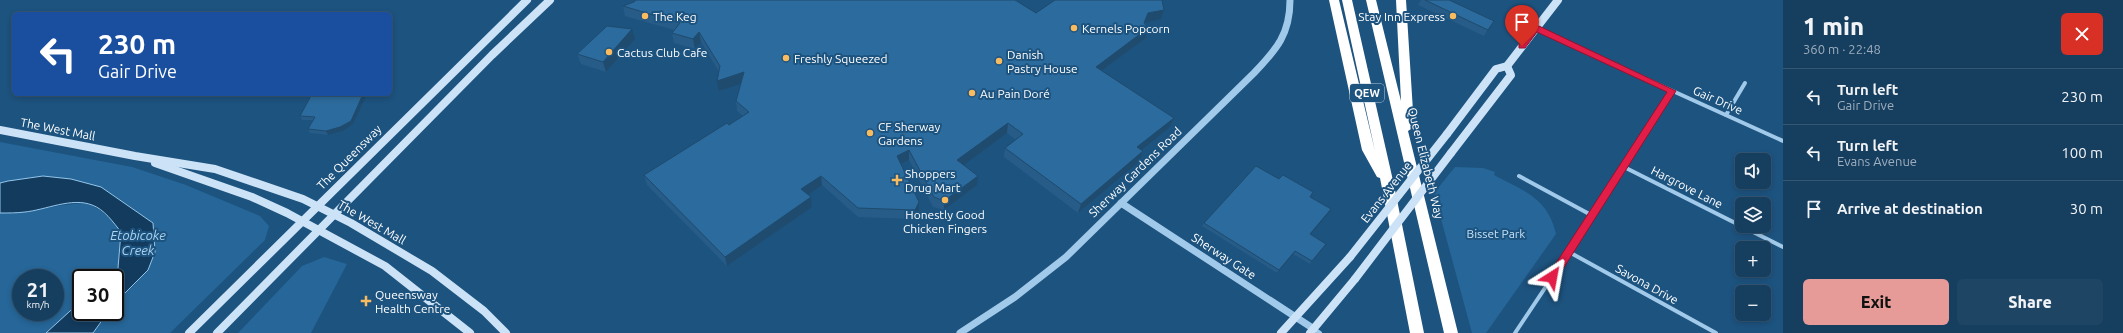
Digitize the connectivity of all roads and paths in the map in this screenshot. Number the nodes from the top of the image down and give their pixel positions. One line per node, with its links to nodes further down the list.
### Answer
1 (527, 0): 22 (main road, The Queensway)
2 (550, 0): 23 (main road)
3 (1290, 0): 21 (street, Sherway Gardens Road)
4 (1334, 0): 20 (highway)
5 (1347, 0): 20 (highway, QEW)
6 (1371, 0): 16 (highway, Queen Elizabeth Way)
7 (1401, 0): 16 (highway)
8 (1558, 0): 9 (main road, Evans Avenue)
9 (1536, 28): 10 (main road, Evans Avenue); 12 (street, Gair Drive)
10 (1507, 66): 29 (main road, Evans Avenue, bridge); 30 (main road, bridge)
11 (1745, 83): 13 (street)
12 (1672, 91): 13 (street, Gair Drive); 18 (street)
13 (1726, 115): 15 (street, Gair Drive)
14 (0, 130): 17 (main road, The West Mall)
15 (1783, 141)
16 (1408, 152): 38 (highway, Queen Elizabeth Way)
17 (135, 156): 22 (main road, The West Mall); 25 (main road, The West Mall)
18 (1624, 167): 24 (street); 27 (street, Hargrove Lane)
19 (1519, 176): 24 (street)
20 (1388, 185): 37 (highway, QEW)
21 (1121, 203): 29 (street, Sherway Gate); 35 (street, Sherway Gardens Road)
22 (318, 205): 23 (main road, The West Mall); 25 (main road, The Queensway)
23 (334, 214): 26 (main road); 34 (main road, The West Mall)
24 (1593, 216): 28 (street)
25 (301, 221): 26 (main road, The West Mall); 31 (main road, The Queensway)
26 (318, 230): 32 (main road); 33 (main road, The West Mall)
27 (1783, 247)
28 (1569, 252): 39 (street); 40 (street, Savona Drive)
29 (1295, 318): 30 (street, Sherway Gate); 36 (main road, Evans Avenue)
30 (1315, 332)
31 (189, 333)
32 (217, 333)
33 (470, 333)
34 (506, 333)
35 (960, 333)
36 (1281, 333)
37 (1417, 333)
38 (1452, 333)
39 (1515, 333)
40 (1716, 333)

